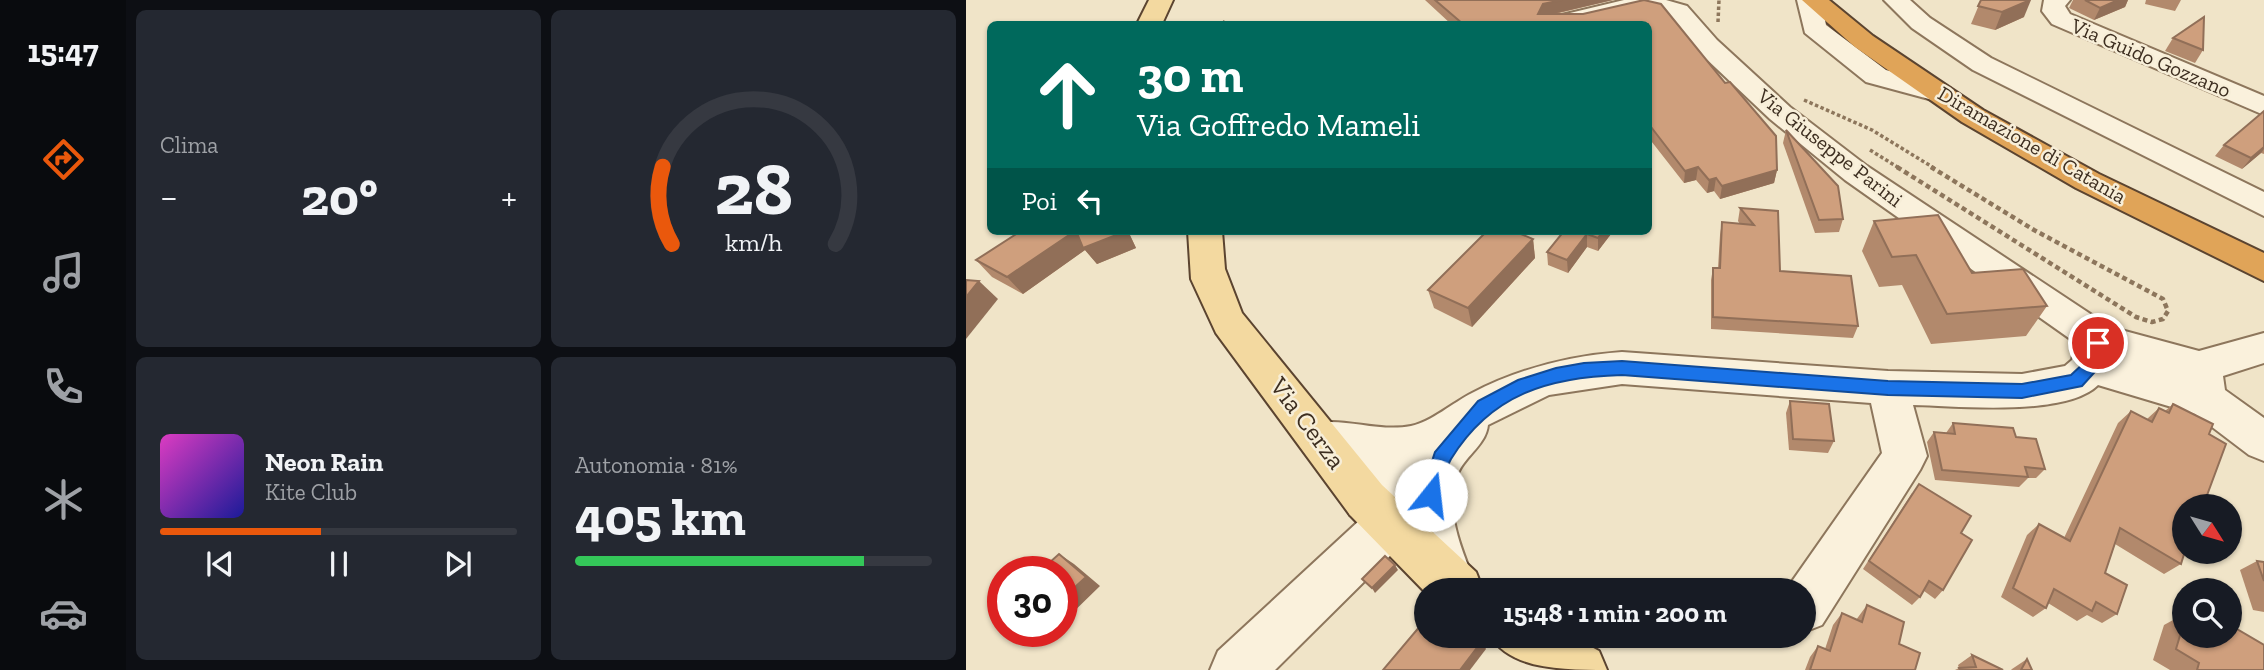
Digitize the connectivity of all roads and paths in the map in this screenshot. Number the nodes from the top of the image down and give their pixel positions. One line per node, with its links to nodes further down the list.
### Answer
1 (1161, 0): 7 (main road)
2 (1719, 0): 9 (path)
3 (1811, 0): 16 (highway, Diramazione di Catania)
4 (1837, 0): 15 (highway, Diramazione di Catania)
5 (1898, 0): 13 (street)
6 (2058, 0): 10 (street, Via Guido Gozzano)
7 (1151, 21)
8 (1567, 21): 18 (street, Via Giuseppe Parini)
9 (1716, 26)
10 (2264, 106)
11 (1814, 113): 12 (path)
12 (1868, 149)
13 (2264, 205)
14 (1205, 235): 21 (main road, Via Cerza)
15 (2264, 246)
16 (2264, 268)
17 (2264, 348): 19 (street)
18 (2099, 353): 19 (street, Via Giuseppe Parini); 20 (street)
19 (2198, 382): 22 (street)
20 (1888, 388): 23 (street); 27 (street)
21 (1320, 439): 23 (street); 24 (main road, Via Cerza)
22 (2264, 442)
23 (1429, 450): 24 (street); 26 (street)
24 (1377, 512): 25 (main road, Via Cerza); 29 (street)
25 (1445, 578)
26 (1450, 578)
27 (1816, 589)
28 (1540, 648): 30 (main road)
29 (1237, 670)
30 (1580, 670)

